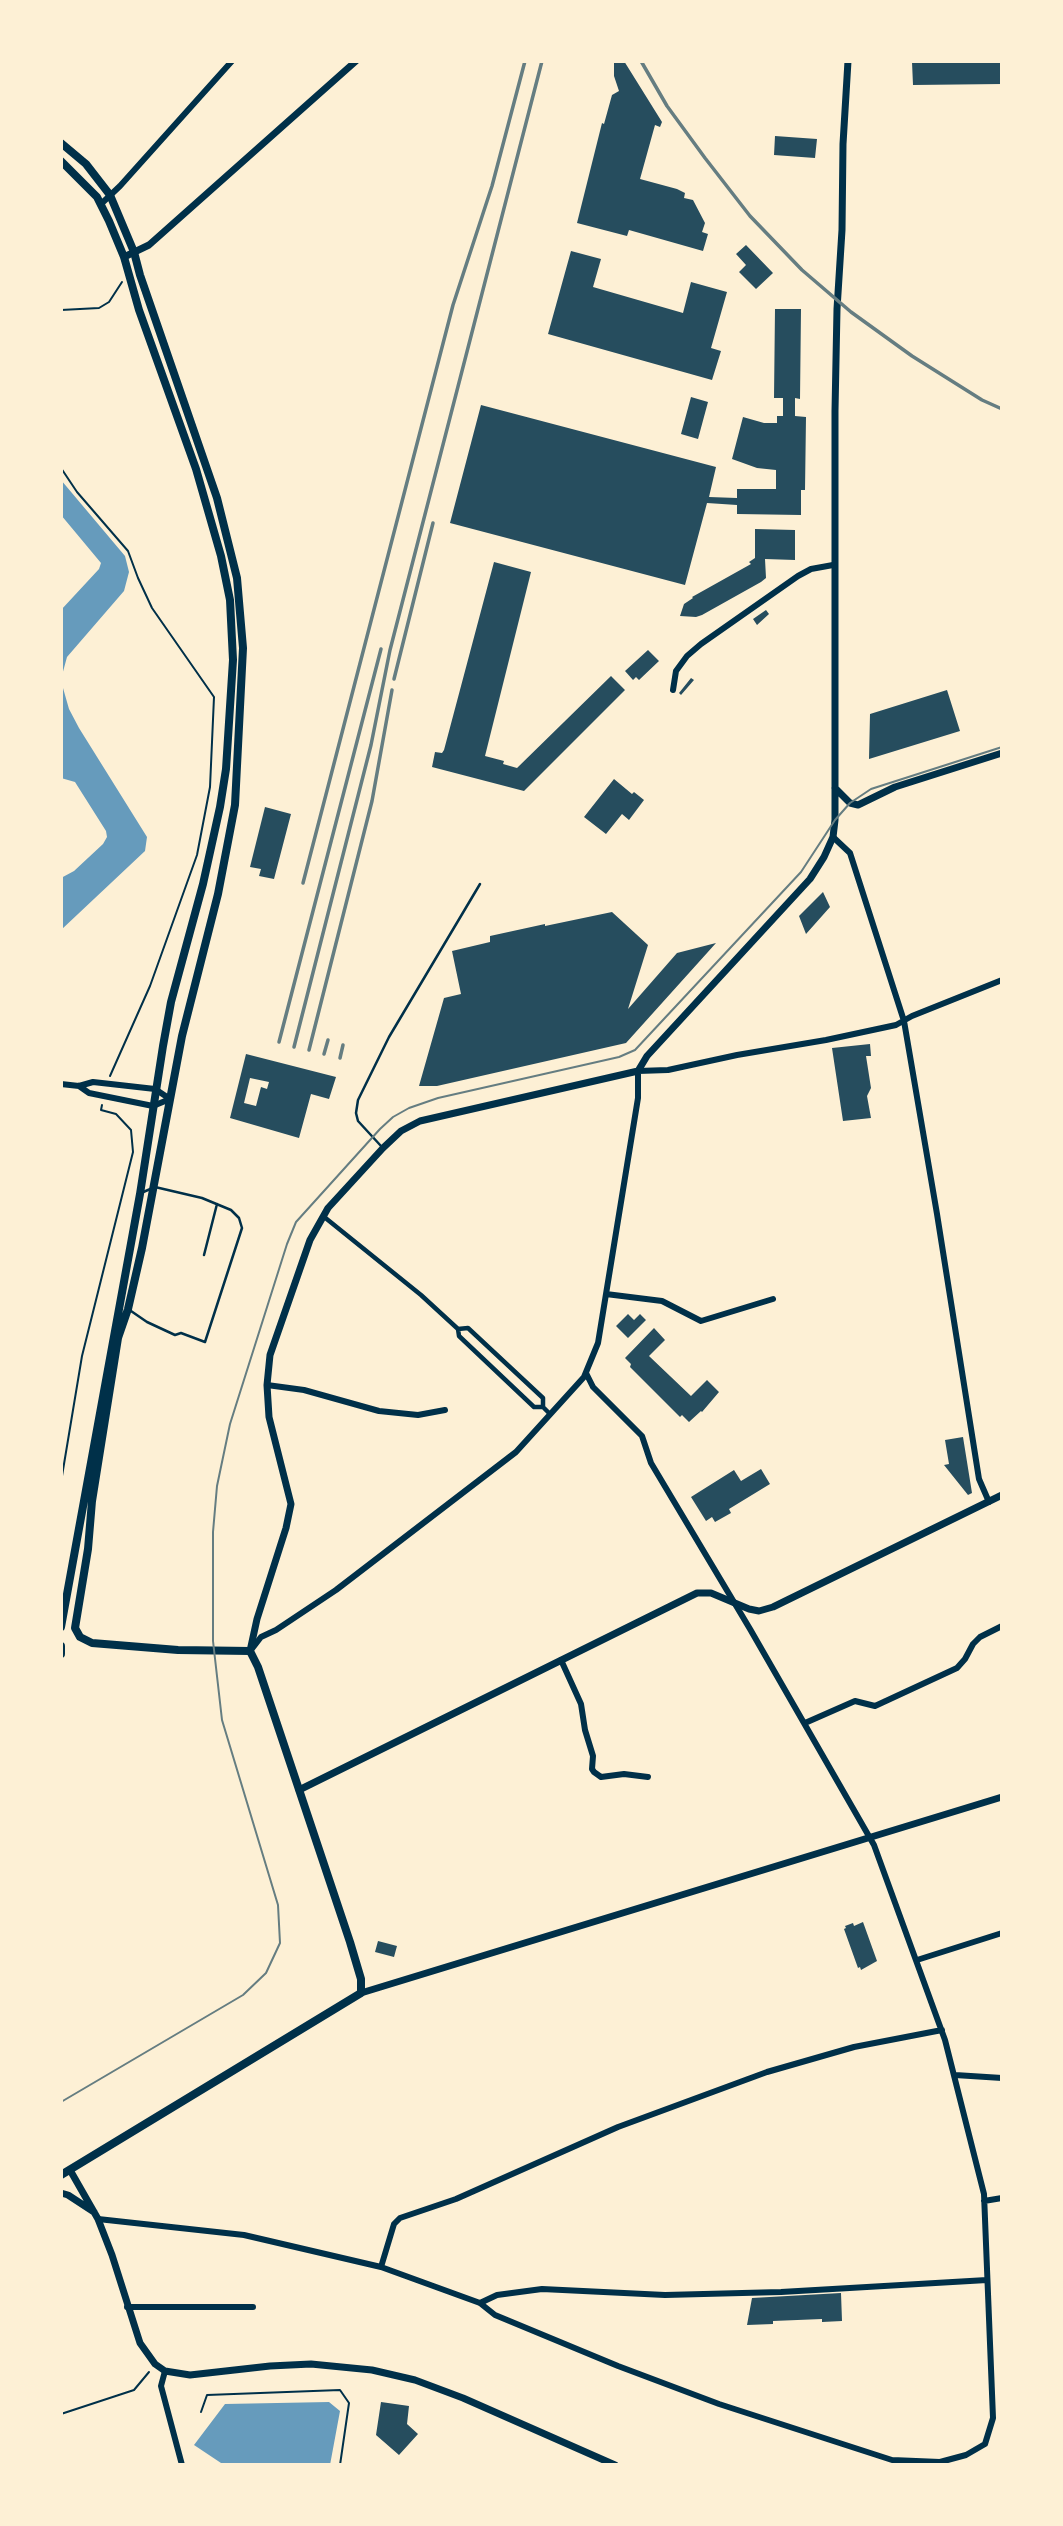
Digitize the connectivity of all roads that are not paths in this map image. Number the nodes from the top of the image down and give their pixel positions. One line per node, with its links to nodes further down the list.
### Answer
1 (232, 61): 6 (street)
2 (356, 61): 8 (street)
3 (848, 61): 10 (street)
4 (61, 143): 6 (main road)
5 (61, 161): 7 (main road)
6 (110, 195): 7 (street); 8 (main road)
7 (101, 204): 9 (main road)
8 (134, 252): 9 (street); 22 (main road)
9 (124, 257): 21 (main road)
10 (833, 565): 11 (street); 13 (street)
11 (673, 690)
12 (1002, 753): 13 (street)
13 (835, 788): 14 (street)
14 (833, 837): 17 (street); 18 (street)
15 (480, 884): 24 (lane)
16 (1002, 980): 17 (street)
17 (904, 1021): 18 (street); 41 (street)
18 (638, 1071): 24 (street); 30 (street)
19 (61, 1084): 20 (street)
20 (79, 1086): 21 (street); 23 (street)
21 (155, 1089): 22 (street); 23 (main road)
22 (170, 1099): 23 (street); 25 (main road)
23 (153, 1106): 26 (main road)
24 (383, 1148): 28 (street)
25 (155, 1187): 26 (lane); 27 (lane); 33 (main road)
26 (140, 1194): 31 (main road)
27 (217, 1204): 29 (lane); 33 (lane)
28 (323, 1216): 34 (street); 36 (street)
29 (204, 1255)
30 (606, 1294): 32 (street); 35 (street)
31 (122, 1297): 33 (lane); 44 (main road)
32 (773, 1299)
33 (128, 1309): 46 (main road)
34 (458, 1329): 37 (street); 37 (street)
35 (586, 1373): 39 (street); 42 (street)
36 (267, 1385): 38 (street); 46 (street)
37 (543, 1407): 39 (street)
38 (445, 1410)
39 (550, 1414): 46 (street)
40 (1002, 1495): 41 (street)
41 (989, 1502): 42 (street)
42 (733, 1601): 48 (street); 49 (street)
43 (1002, 1626): 49 (street)
44 (61, 1627)
45 (61, 1646): 47 (main road)
46 (250, 1651): 51 (main road)
47 (61, 1654)
48 (561, 1660): 50 (street); 51 (street)
49 (805, 1723): 53 (street)
50 (648, 1777)
51 (299, 1790): 56 (main road)
52 (1002, 1797): 53 (street)
53 (871, 1836): 55 (street); 56 (street)
54 (1002, 1933): 55 (street)
55 (917, 1960): 57 (street)
56 (361, 1993): 60 (main road)
57 (942, 2030): 58 (street); 66 (street)
58 (955, 2075): 59 (street); 64 (street)
59 (1002, 2078)
60 (66, 2169): 61 (main road); 65 (street)
61 (61, 2175)
62 (61, 2193): 65 (street)
63 (1002, 2198): 64 (street)
64 (984, 2201): 67 (street)
65 (96, 2216): 66 (street); 69 (street)
66 (381, 2267): 68 (street)
67 (988, 2280): 68 (street); 68 (street)
68 (480, 2303)
69 (127, 2306): 70 (street); 71 (street)
70 (253, 2307)
71 (165, 2371): 72 (street); 73 (street)
72 (182, 2465)
73 (615, 2465)

